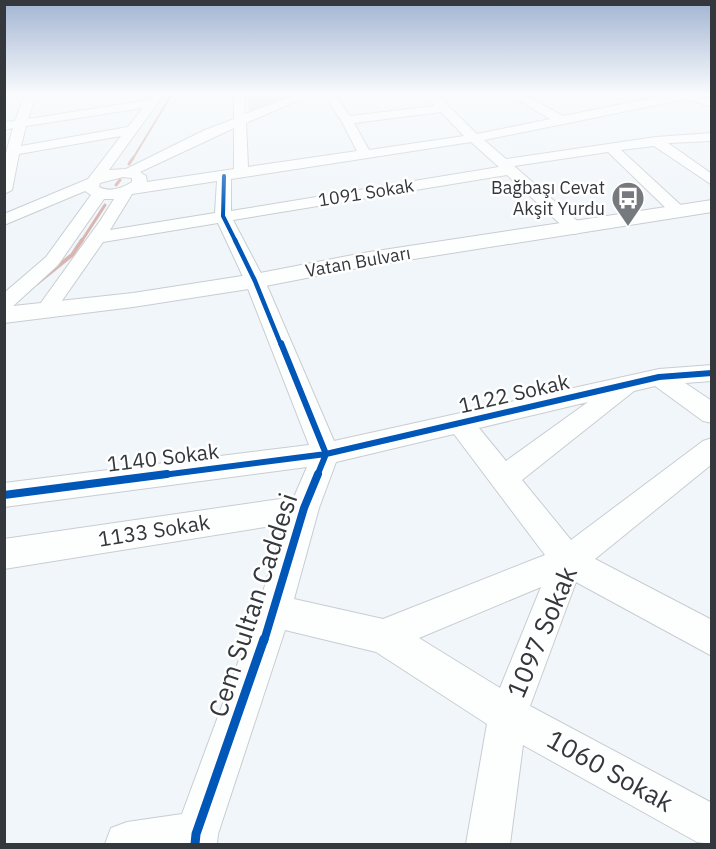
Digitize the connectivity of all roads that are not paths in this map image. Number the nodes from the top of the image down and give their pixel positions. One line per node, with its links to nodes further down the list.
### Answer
1 (17, 134): 14 (street)
2 (117, 134): 14 (street)
3 (131, 134): 15 (street)
4 (211, 134): 18 (street)
5 (238, 134): 17 (street)
6 (354, 134): 13 (street)
7 (470, 134): 9 (street)
8 (497, 134): 9 (street)
9 (474, 138): 13 (street); 16 (street)
10 (710, 138): 11 (street, 1091 Sokak)
11 (656, 141): 12 (street, 1091 Sokak); 19 (street)
12 (615, 151): 16 (street, 1091 Sokak); 26 (street)
13 (365, 154): 17 (street)
14 (10, 157): 20 (street)
15 (114, 158): 18 (street); 21 (street)
16 (505, 166): 25 (street, 1091 Sokak); 28 (street)
17 (232, 175): 18 (street); 25 (street)
18 (132, 180): 21 (street); 21 (street)
19 (711, 181)
20 (4, 190)
21 (102, 192): 22 (street); 29 (street); 31 (street)
22 (37, 207): 24 (street); 27 (street)
23 (708, 209): 26 (main road, Vatan Bulvarı)
24 (4, 210)
25 (223, 210): 29 (street, 1091 Sokak); 30 (street)
26 (679, 212): 28 (main road, Vatan Bulvarı)
27 (4, 220)
28 (576, 229): 30 (main road, Vatan Bulvarı)
29 (96, 238): 32 (street)
30 (255, 281): 32 (main road, Vatan Bulvarı); 40 (street)
31 (4, 304)
32 (45, 311): 33 (main road, Vatan Bulvarı)
33 (4, 315)
34 (711, 373): 35 (street, 1122 Sokak)
35 (659, 377): 36 (street, 1122 Sokak); 37 (street)
36 (631, 384): 38 (street, 1122 Sokak); 41 (street)
37 (711, 414)
38 (460, 423): 40 (street, 1122 Sokak); 41 (street)
39 (711, 448): 45 (street, 1097 Sokak)
40 (326, 454): 42 (street, 1140 Sokak); 43 (street, Cem Sultan Caddesi)
41 (503, 479): 45 (street)
42 (4, 495)
43 (304, 508): 44 (street, 1133 Sokak); 46 (street, Cem Sultan Caddesi)
44 (4, 554)
45 (567, 561): 47 (street); 48 (street); 49 (street, 1097 Sokak)
46 (274, 611): 47 (street, 1060 Sokak); 51 (street, Cem Sultan Caddesi)
47 (382, 636): 49 (street, 1060 Sokak)
48 (711, 639)
49 (508, 715): 50 (street, 1060 Sokak); 53 (street, 1097 Sokak)
50 (711, 827)
51 (202, 841): 52 (street)
52 (128, 844)
53 (488, 844)

